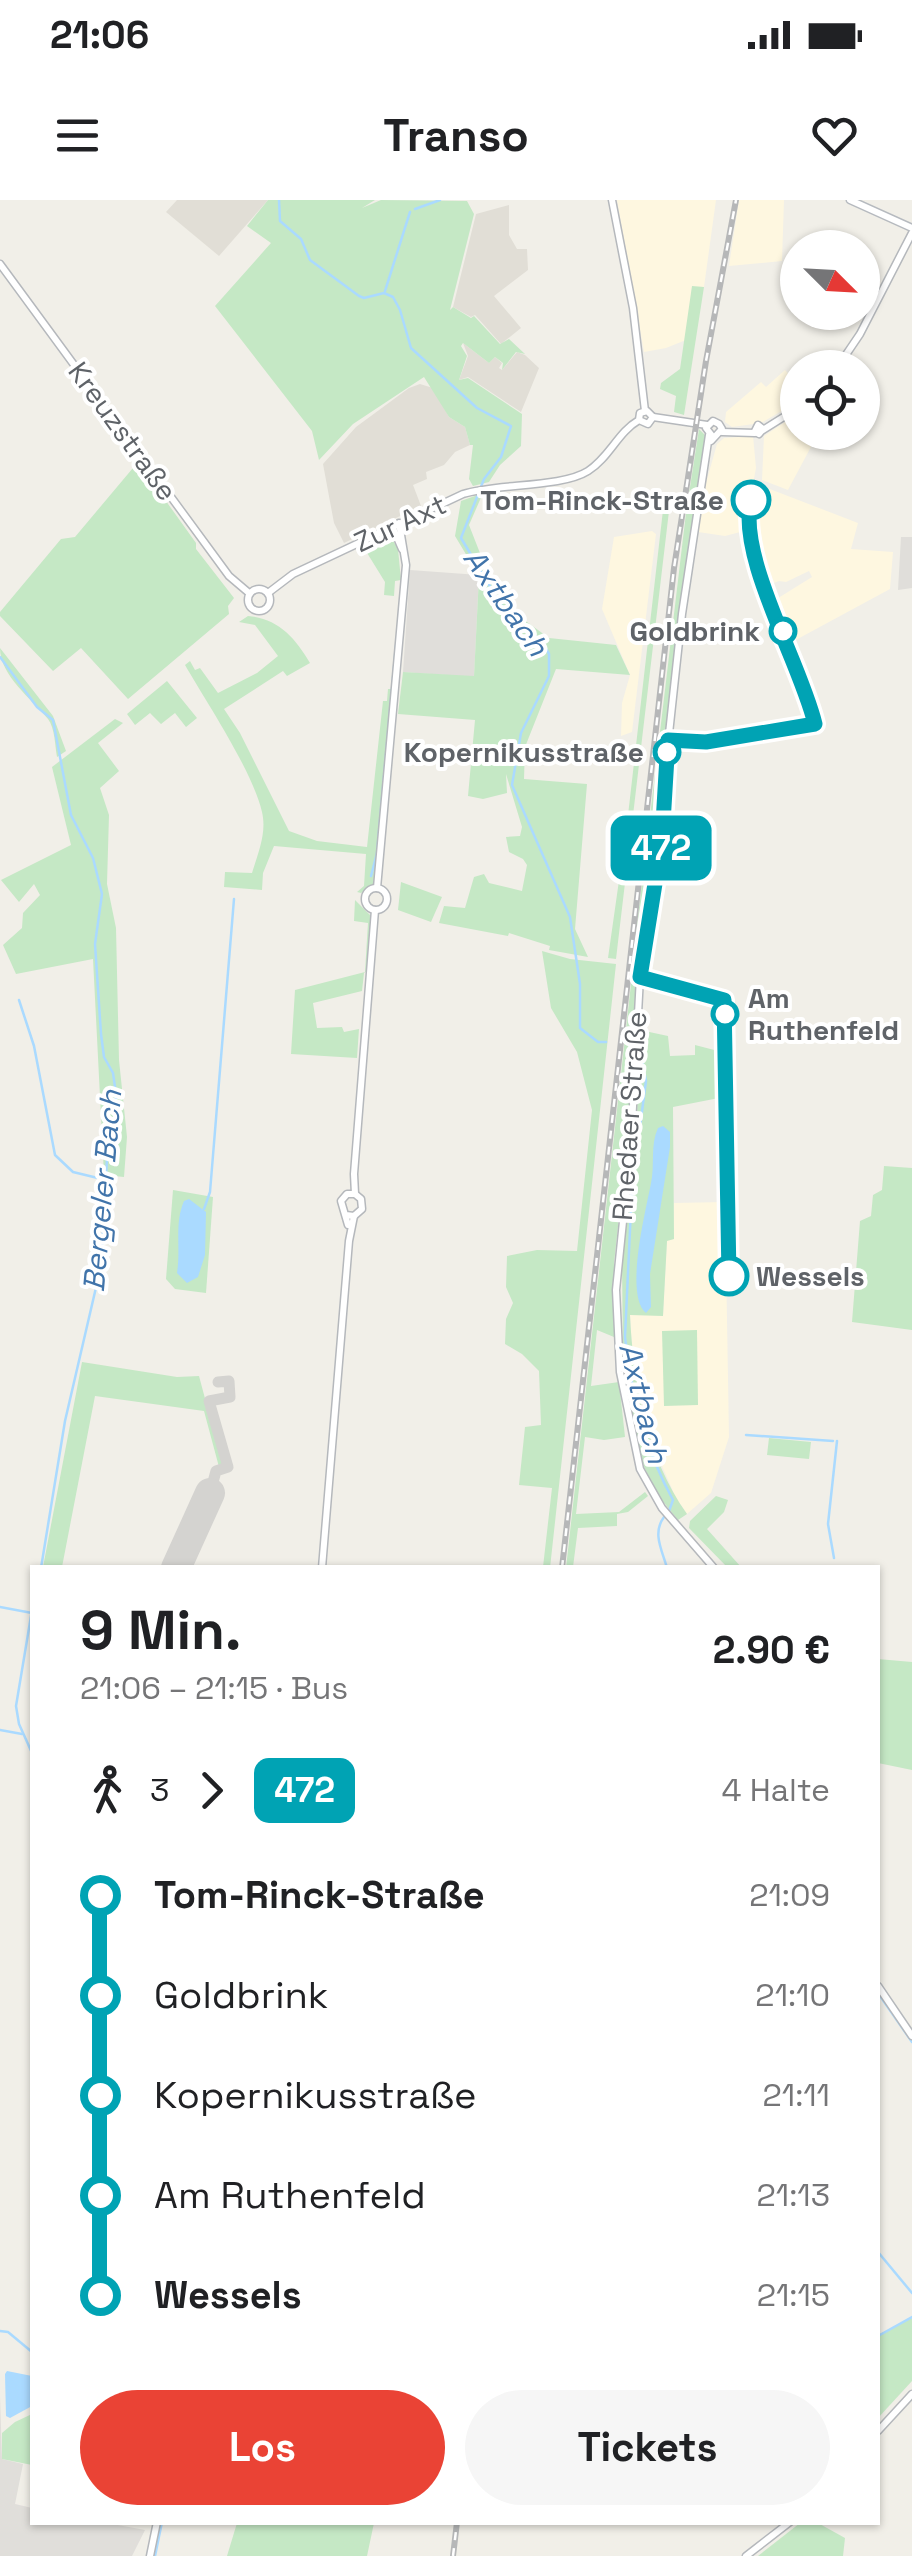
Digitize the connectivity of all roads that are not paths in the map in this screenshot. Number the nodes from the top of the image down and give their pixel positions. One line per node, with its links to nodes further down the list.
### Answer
1 (612, 200): 6 (street)
2 (850, 200): 3 (street)
3 (912, 231): 5 (street)
4 (0, 264): 14 (street, Kreuzstraße)
5 (849, 350)
6 (645, 411): 7 (street); 9 (street, Zur Axt)
7 (653, 416): 9 (street); 10 (street)
8 (780, 419): 11 (street)
9 (639, 420): 12 (street, Zur Axt)
10 (709, 431): 11 (street); 11 (street); 20 (street, Rhedaer Straße)
11 (721, 431)
12 (396, 525): 13 (street, Zur Axt); 15 (street)
13 (268, 593): 14 (street); 14 (street)
14 (249, 594)
15 (376, 888): 16 (street); 16 (street)
16 (375, 910): 17 (street)
17 (352, 1194): 18 (street); 18 (street)
18 (350, 1215): 19 (street)
19 (322, 1565)
20 (711, 1565)
21 (880, 1989): 22 (street)
22 (912, 2036)
23 (912, 2394): 24 (street)
24 (880, 2429)
25 (156, 2525): 27 (street)
26 (786, 2525): 28 (street)
27 (150, 2556)
28 (746, 2556)

